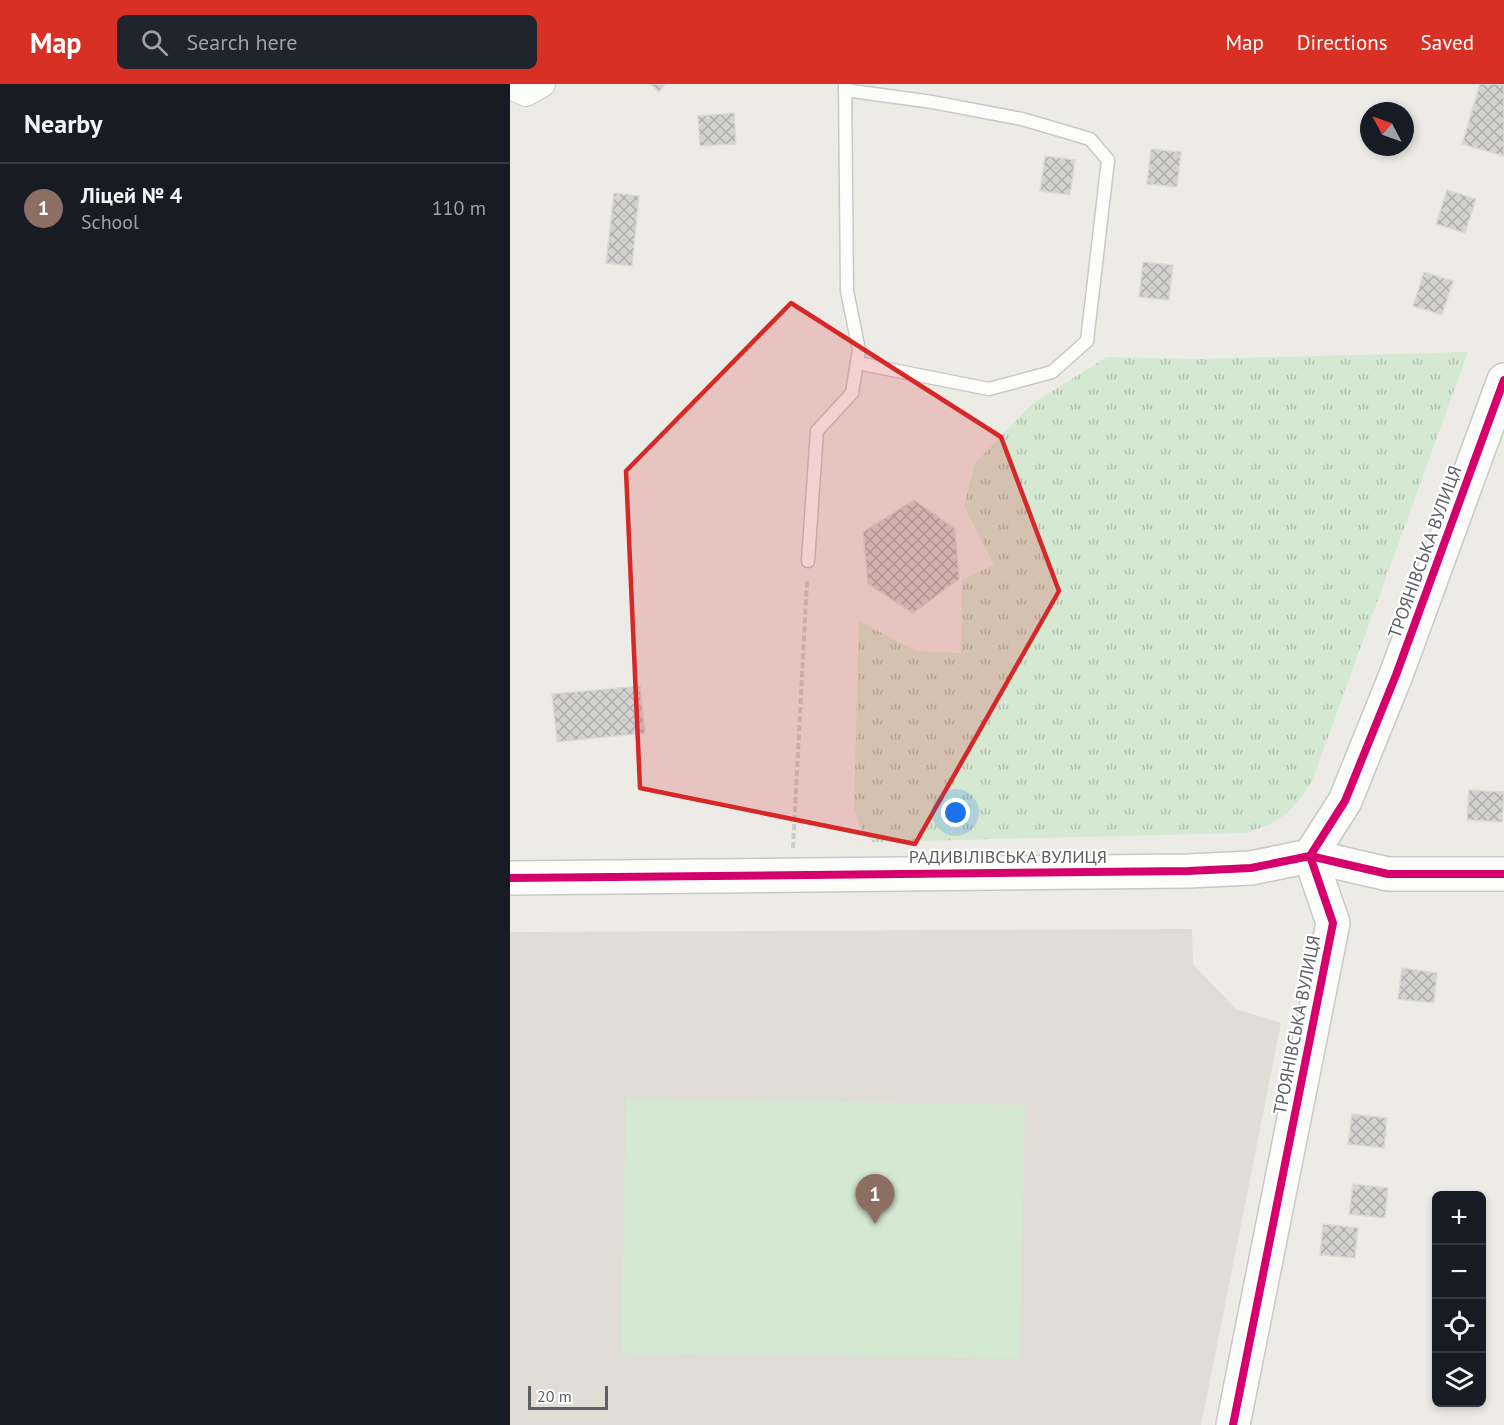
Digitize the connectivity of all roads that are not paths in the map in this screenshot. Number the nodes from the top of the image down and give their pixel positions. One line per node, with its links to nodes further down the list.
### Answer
1 (542, 84): 2 (street)
2 (510, 86)
3 (845, 87): 4 (lane); 4 (lane)
4 (857, 363): 6 (lane)
5 (1504, 380): 7 (street, ТРОЯНІВСЬКА ВУЛИЦЯ)
6 (808, 561)
7 (1310, 856): 8 (street, РАДИВІЛІВСЬКА ВУЛИЦЯ); 9 (street, РАДИВІЛІВСЬКА ВУЛИЦЯ); 10 (street, ТРОЯНІВСЬКА ВУЛИЦЯ)
8 (1504, 874)
9 (510, 878)
10 (1233, 1425)

